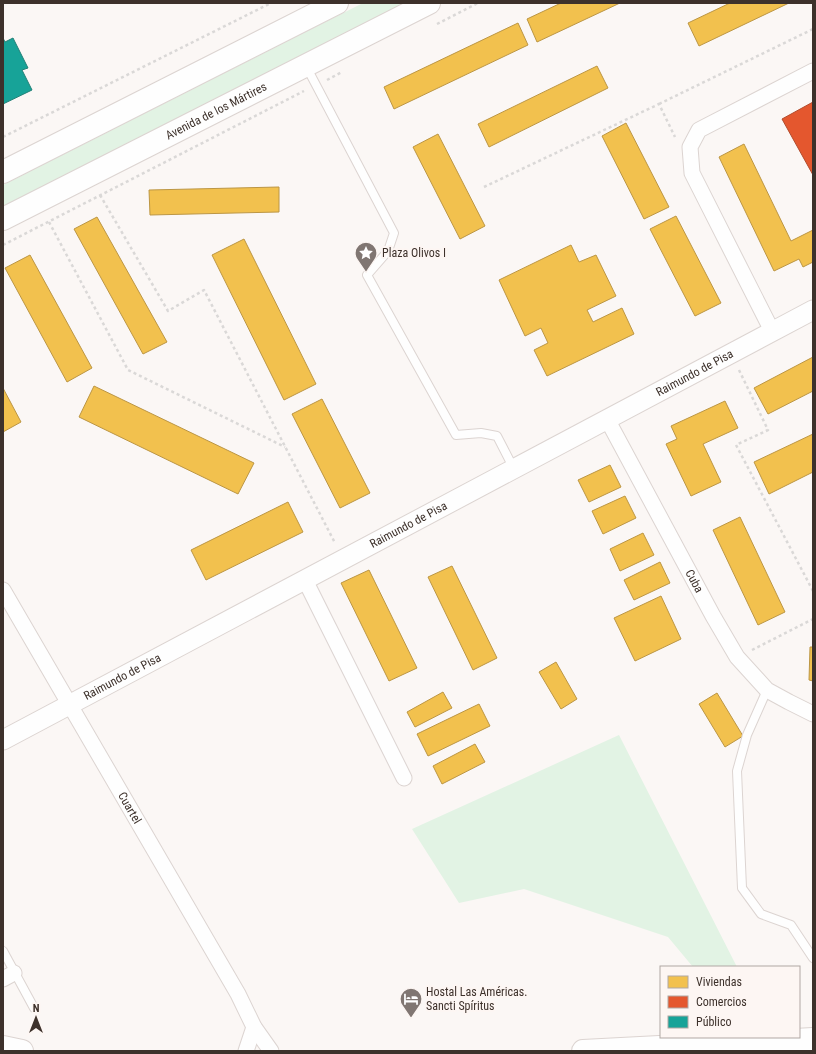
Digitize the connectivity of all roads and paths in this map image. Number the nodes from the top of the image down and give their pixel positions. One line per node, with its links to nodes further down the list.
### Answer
1 (271, 3): 12 (path)
2 (337, 3): 14 (main road)
3 (429, 3): 7 (main road, Avenida de los Mártires)
4 (478, 3): 5 (path)
5 (436, 24)
6 (813, 29): 11 (path)
7 (306, 66): 10 (lane); 15 (main road, Avenida de los Mártires)
8 (344, 71): 10 (path)
9 (813, 71): 22 (street)
10 (316, 85): 17 (path); 26 (lane)
11 (660, 104): 13 (path); 16 (path)
12 (3, 137)
13 (676, 138)
14 (3, 172)
15 (89, 176): 17 (path); 18 (main road, Avenida de los Mártires)
16 (484, 187)
17 (100, 195): 19 (path); 25 (path)
18 (3, 219)
19 (49, 222): 20 (path); 25 (path)
20 (3, 245)
21 (813, 310): 22 (street, Raimundo de Pisa)
22 (772, 332): 23 (street, Raimundo de Pisa)
23 (731, 353): 24 (street, Raimundo de Pisa); 30 (path)
24 (608, 419): 26 (street, Raimundo de Pisa); 32 (street, Cuba)
25 (286, 447): 27 (path)
26 (514, 469): 27 (street, Raimundo de Pisa)
27 (344, 559): 28 (street, Raimundo de Pisa)
28 (305, 580): 34 (street, Raimundo de Pisa); 37 (street)
29 (3, 590): 34 (street, Cuartel)
30 (813, 591)
31 (813, 619): 32 (path)
32 (737, 657): 33 (street, Cuba)
33 (767, 690): 35 (street, Cuba); 39 (lane)
34 (70, 705): 36 (street, Raimundo de Pisa); 42 (street, Cuartel)
35 (813, 714)
36 (3, 740)
37 (404, 778)
38 (3, 951): 40 (lane)
39 (813, 958)
40 (9, 976): 41 (lane)
41 (34, 1008)
42 (254, 1027): 46 (street); 47 (street, Cuartel)
43 (813, 1039): 48 (main road)
44 (3, 1047): 45 (main road)
45 (22, 1051)
46 (246, 1051)
47 (271, 1051)
48 (583, 1051)

